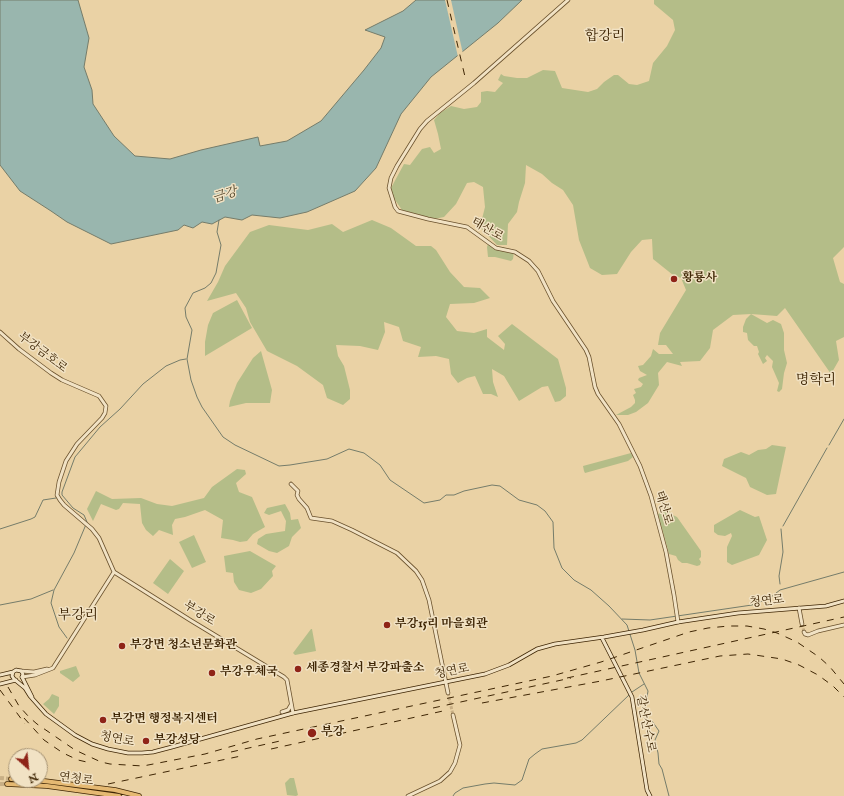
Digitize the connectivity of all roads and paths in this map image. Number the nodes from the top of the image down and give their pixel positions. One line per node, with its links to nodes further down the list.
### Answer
1 (568, 0): 7 (street, 태산로)
2 (0, 332): 4 (street, 부강금호로)
3 (291, 484): 19 (street)
4 (114, 572): 12 (street); 24 (street, 부강로)
5 (844, 601): 6 (street, 청연로)
6 (799, 608): 7 (street, 청연로); 8 (street)
7 (678, 621): 11 (street, 청연로)
8 (802, 624)
9 (844, 625): 10 (street)
10 (804, 632)
11 (603, 638): 19 (street, 청연로); 33 (street, 갈산산수로)
12 (53, 668): 13 (street); 16 (street)
13 (21, 671): 14 (street); 17 (street)
14 (13, 672): 15 (street); 18 (street)
15 (0, 675)
16 (35, 675): 17 (street); 21 (street)
17 (22, 678): 18 (street); 21 (street)
18 (16, 680): 20 (street); 23 (street)
19 (445, 682): 22 (street); 26 (street, 청연로)
20 (0, 684)
21 (28, 687): 23 (street)
22 (448, 693)
23 (32, 697): 26 (street, 청연로)
24 (291, 705): 25 (street); 26 (street, 부강로)
25 (282, 712)
26 (293, 713)
27 (453, 715): 32 (street)
28 (48, 782): 31 (highway, 연청로)
29 (7, 784): 30 (highway, 연청로)
30 (118, 796)
31 (139, 796)
32 (408, 796)
33 (650, 796)

